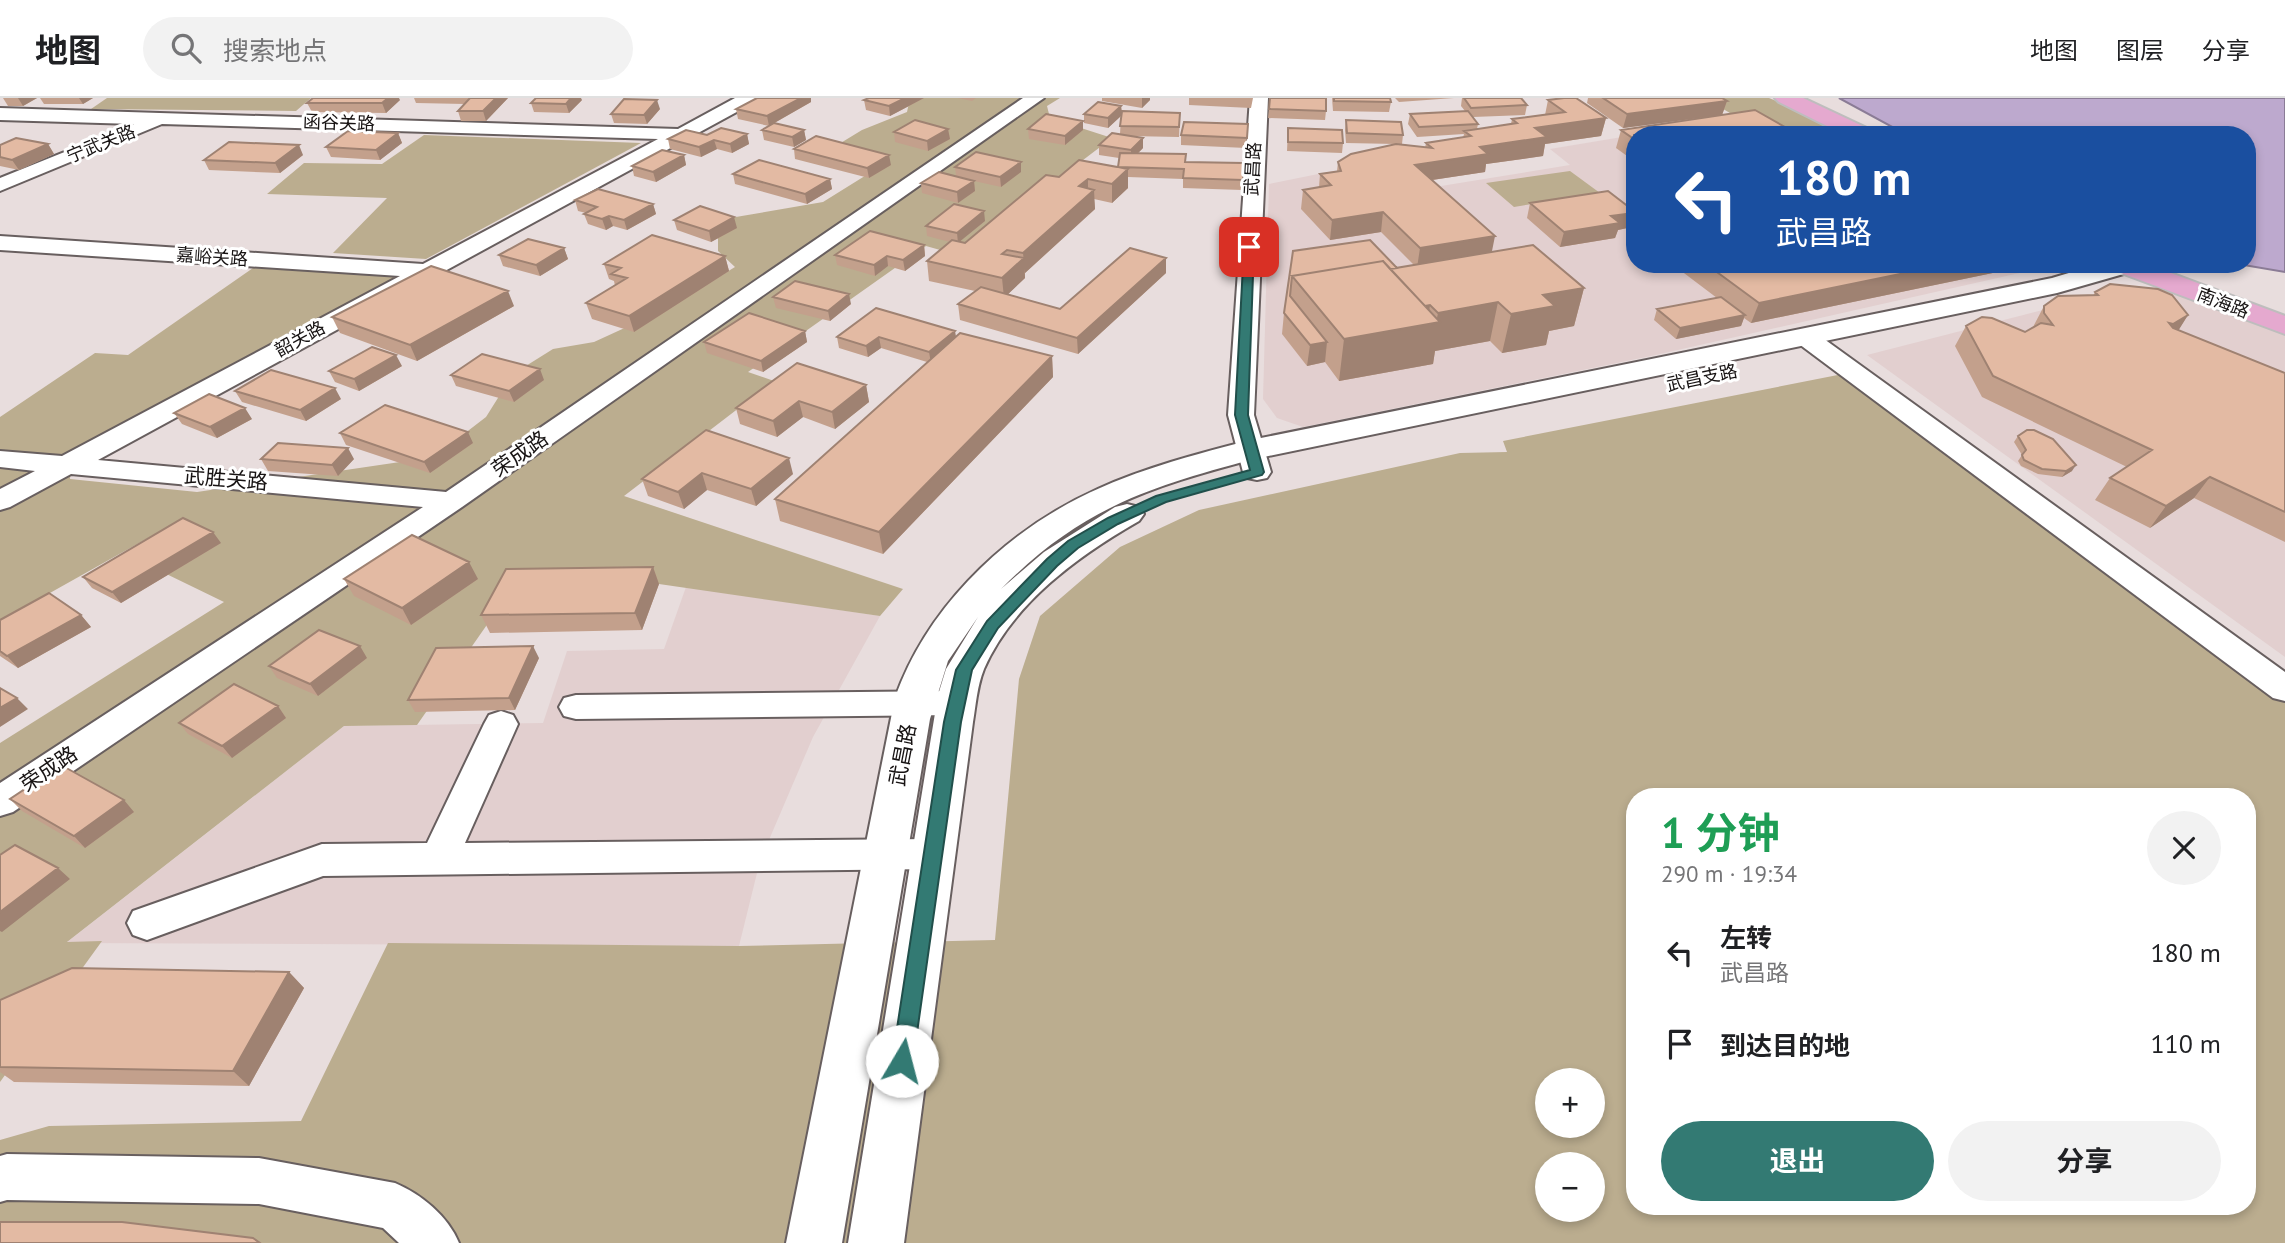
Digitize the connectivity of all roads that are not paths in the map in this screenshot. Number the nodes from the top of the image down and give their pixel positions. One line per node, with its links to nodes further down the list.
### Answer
1 (749, 98): 9 (street, 韶关路)
2 (1035, 98): 21 (street, 荣成路)
3 (1259, 98): 18 (street, 武昌路)
4 (1786, 98): 8 (main road)
5 (197, 100): 7 (street, 宁武关路)
6 (0, 114): 7 (street, 函谷关路)
7 (166, 117): 9 (street, 函谷关路); 10 (street, 宁武关路)
8 (1844, 126)
9 (679, 134): 12 (street, 韶关路)
10 (0, 185)
11 (0, 243): 12 (street, 嘉峪关路)
12 (424, 271): 19 (street, 韶关路)
13 (2116, 273): 16 (street, 武昌支路)
14 (2145, 273): 15 (main road, 南海路)
15 (2285, 326)
16 (1809, 340): 18 (street, 武昌支路); 22 (street)
17 (0, 459): 19 (street, 武胜关路)
18 (1254, 461): 23 (street, 武昌路)
19 (71, 464): 20 (street, 韶关路); 21 (street, 武胜关路)
20 (0, 501)
21 (452, 501): 26 (street, 荣成路)
22 (2285, 689)
23 (935, 703): 24 (street); 27 (street, 武昌路)
24 (576, 708)
25 (501, 724): 28 (street)
26 (0, 802)
27 (909, 854): 28 (street); 32 (street, 武昌路); 33 (street, 武昌路)
28 (439, 859): 29 (street)
29 (147, 923)
30 (0, 1179): 31 (street)
31 (435, 1243)
32 (814, 1243)
33 (876, 1243)

